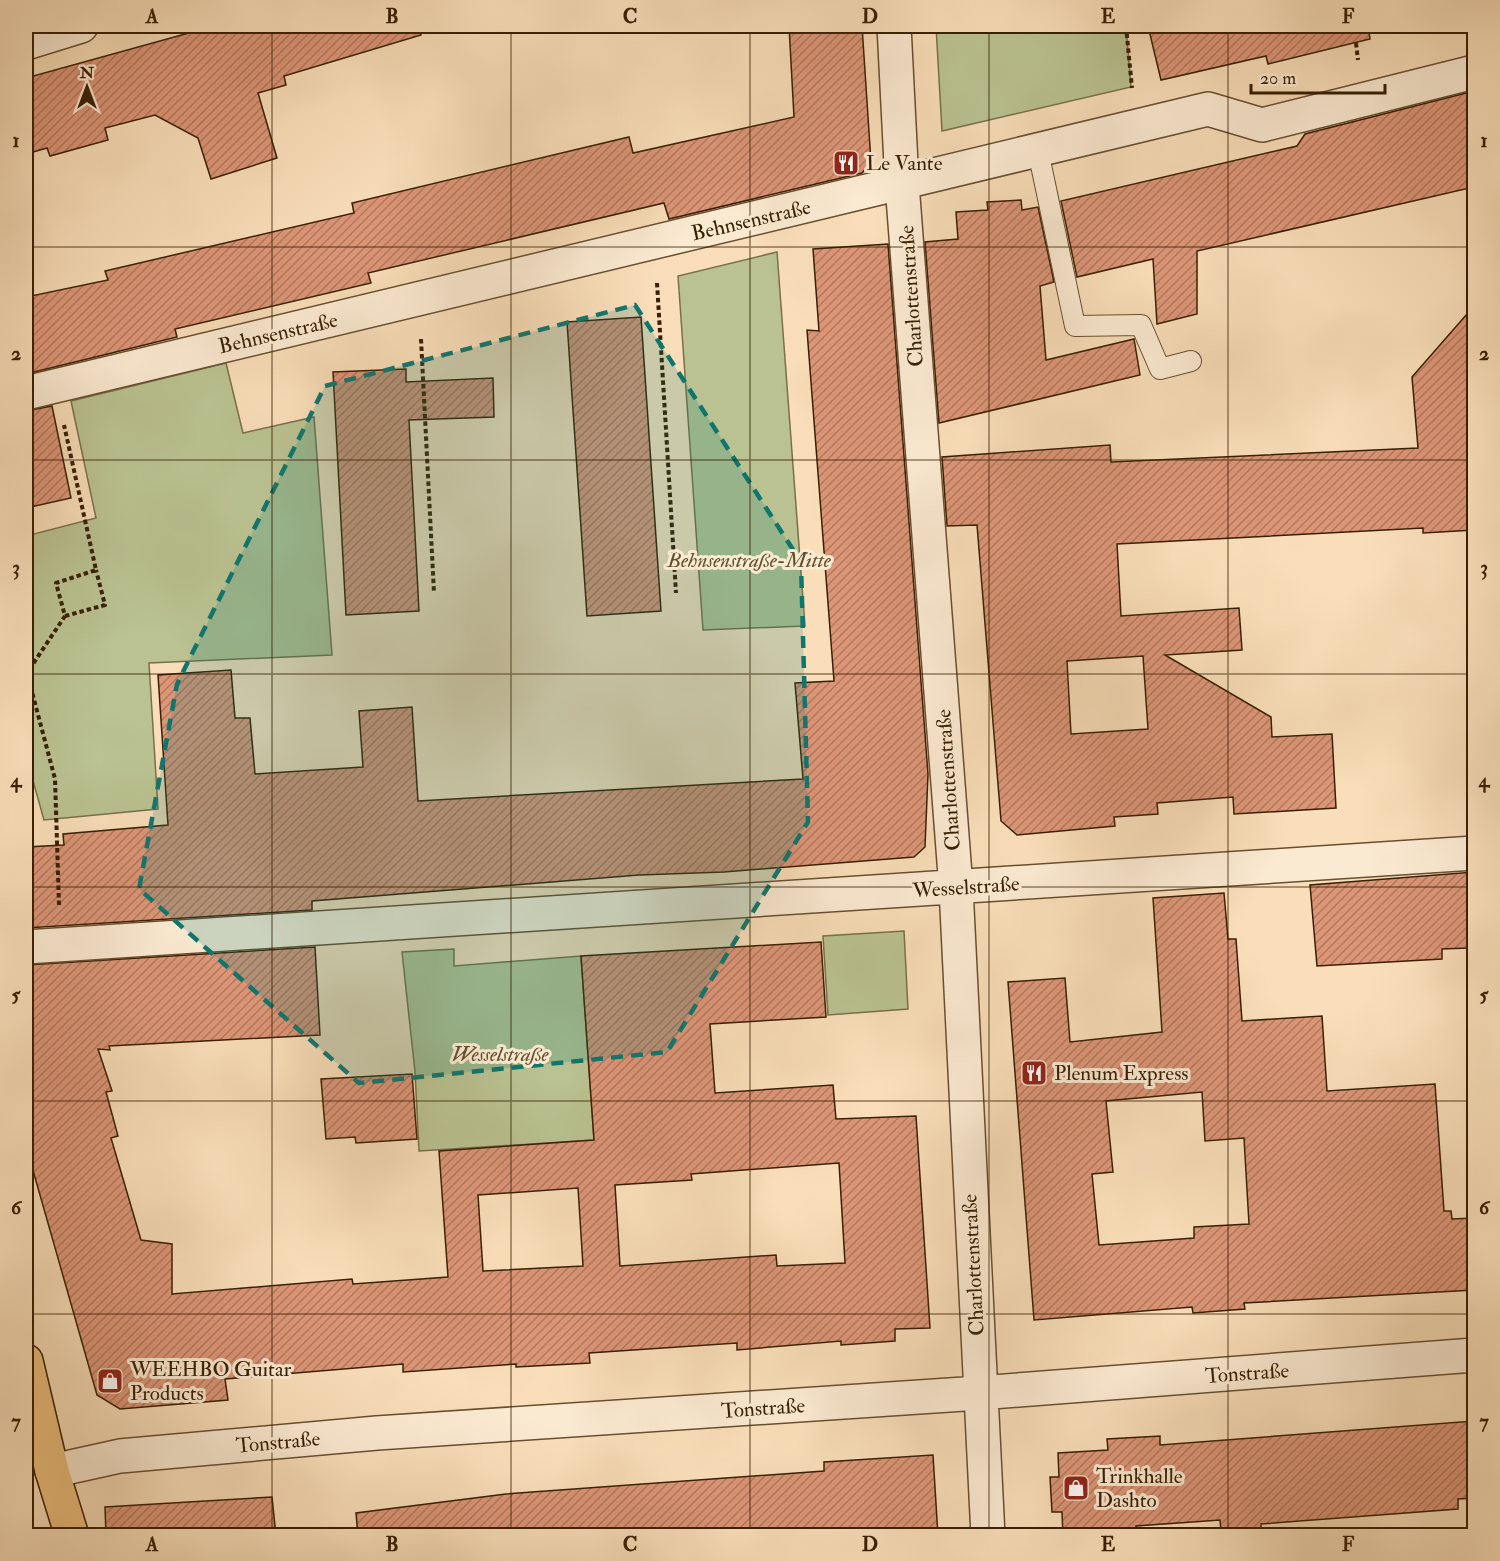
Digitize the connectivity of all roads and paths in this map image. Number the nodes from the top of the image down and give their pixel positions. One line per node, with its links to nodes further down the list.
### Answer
1 (81, 26): 4 (street)
2 (894, 26): 8 (street, Charlottenstraße)
3 (1126, 26): 6 (path)
4 (26, 43)
5 (1474, 72): 6 (street, Behnsenstraße)
6 (1135, 127): 7 (street, Behnsenstraße)
7 (1038, 151): 8 (street, Behnsenstraße); 11 (lane)
8 (902, 184): 9 (street, Behnsenstraße); 18 (street, Charlottenstraße)
9 (655, 243): 10 (street, Behnsenstraße); 15 (path)
10 (420, 299): 12 (street, Behnsenstraße); 14 (path)
11 (1191, 361)
12 (40, 389): 13 (path)
13 (96, 570): 16 (path); 16 (path)
14 (434, 593)
15 (676, 593)
16 (65, 616): 19 (path)
17 (1474, 853): 18 (street, Wesselstraße)
18 (956, 888): 19 (street, Wesselstraße); 23 (street, Charlottenstraße)
19 (61, 945): 20 (street, Wesselstraße)
20 (26, 947)
21 (1474, 1355): 23 (street, Tonstraße)
22 (26, 1360): 24 (main road)
23 (979, 1393): 24 (street, Tonstraße); 26 (street, Charlottenstraße)
24 (52, 1471): 25 (main road)
25 (72, 1536)
26 (988, 1536)

